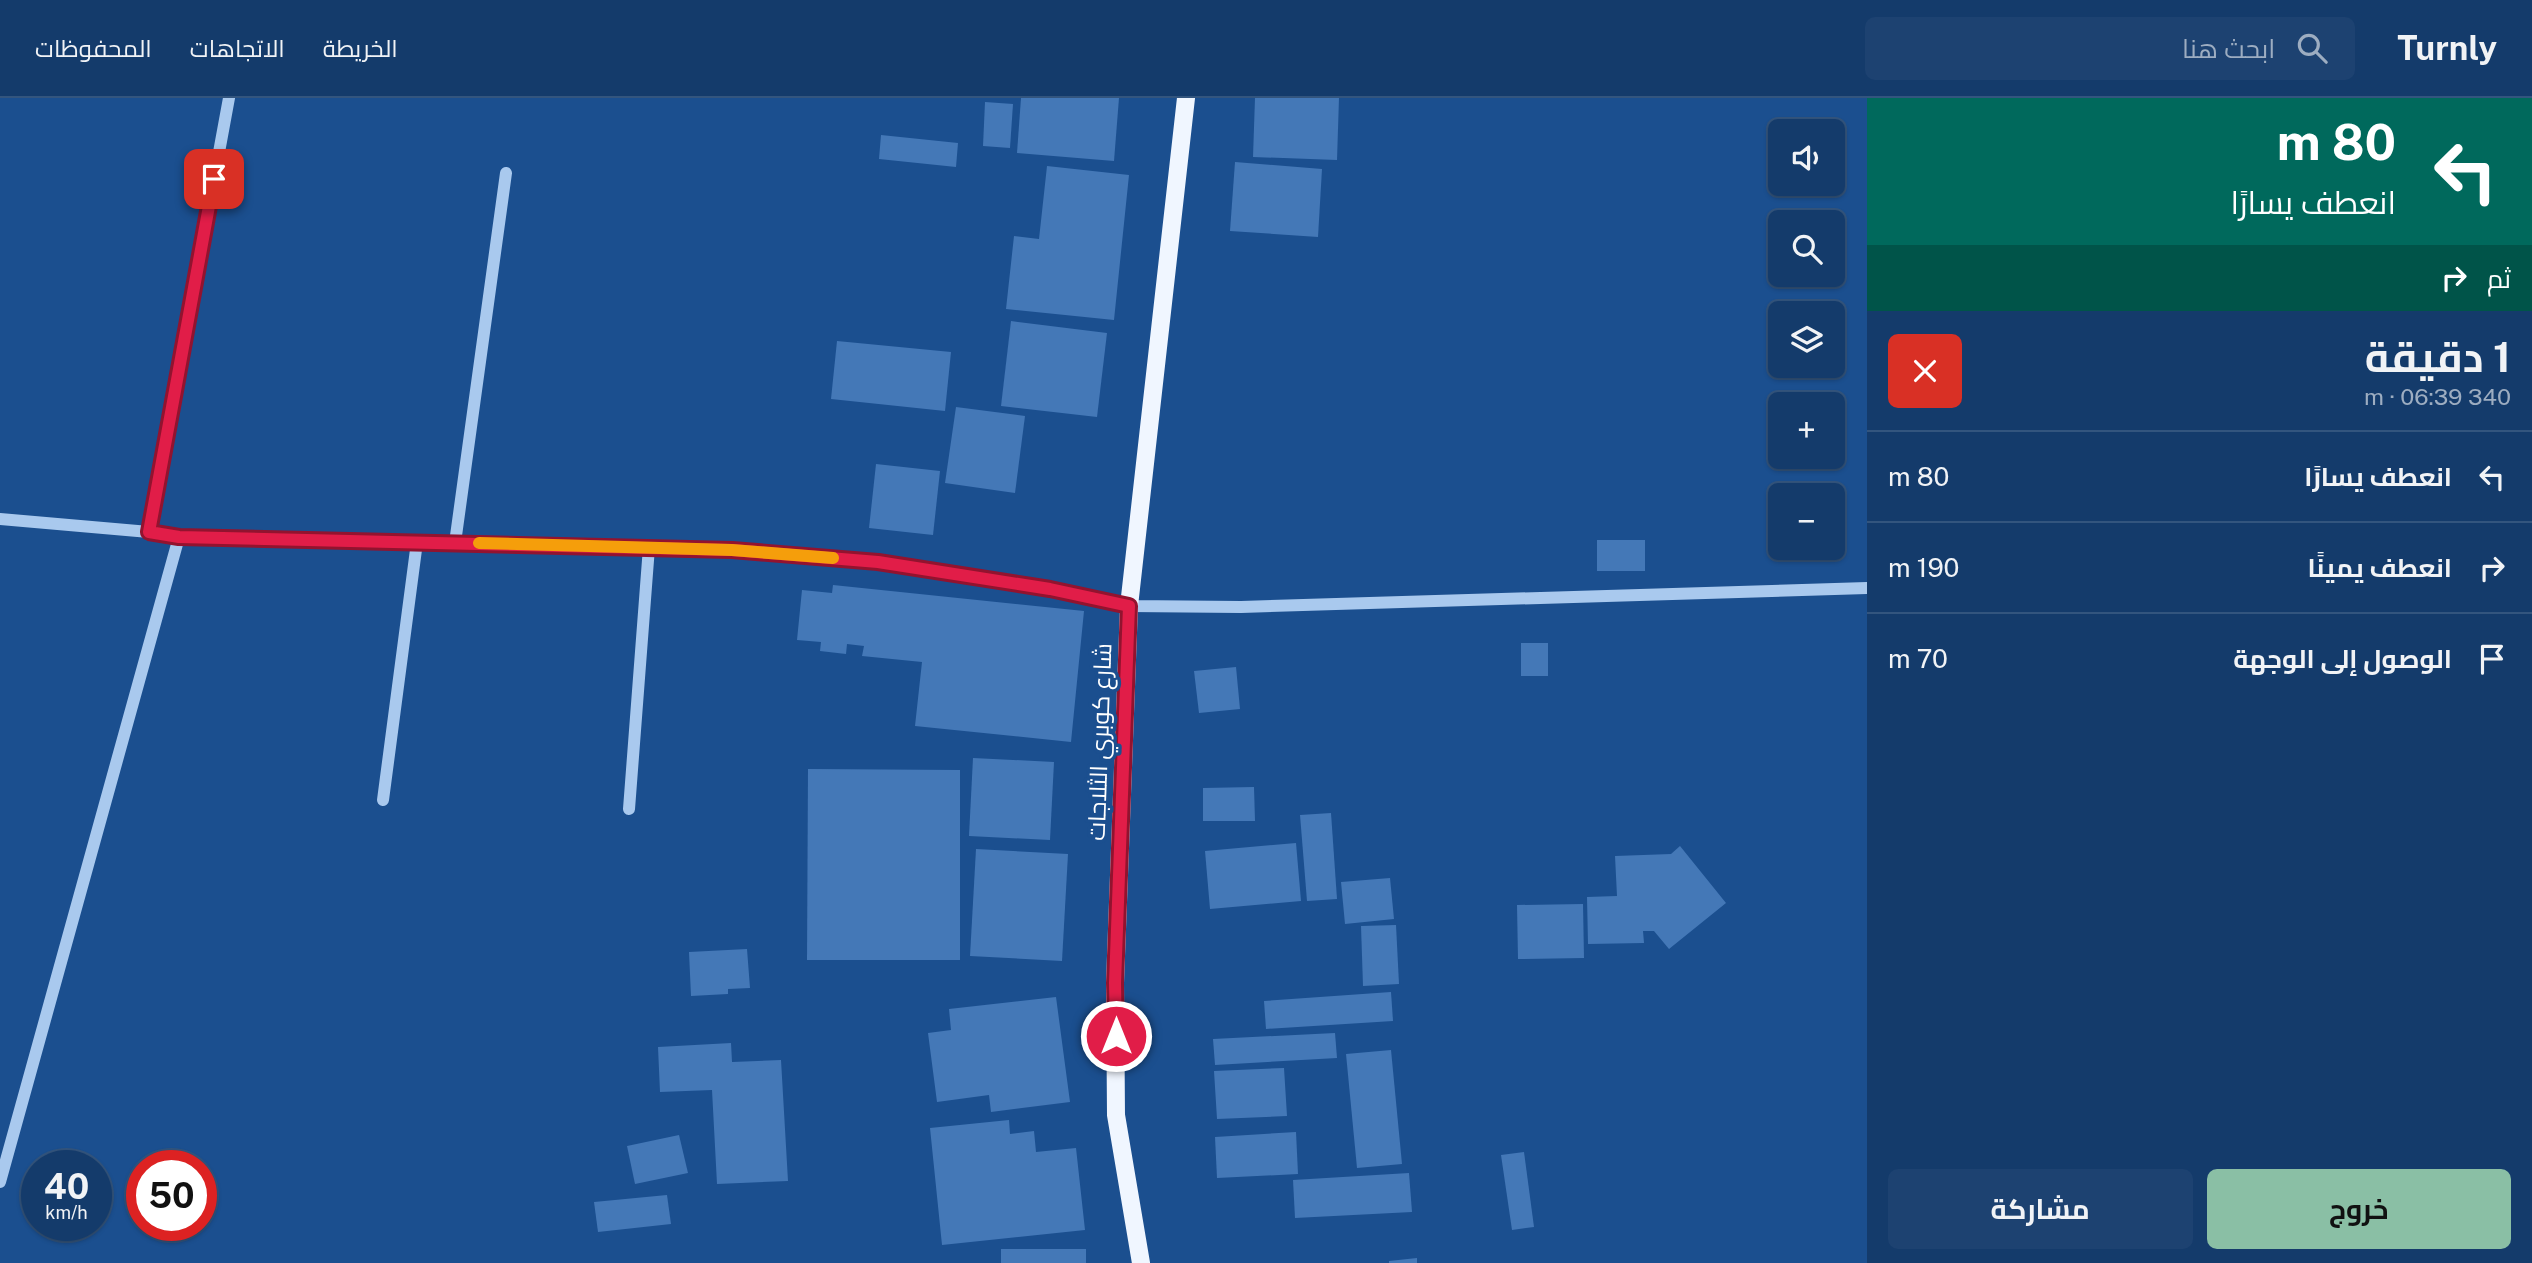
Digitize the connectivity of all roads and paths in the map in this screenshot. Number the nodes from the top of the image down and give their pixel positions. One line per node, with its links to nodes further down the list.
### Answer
1 (229, 98): 5 (street)
2 (1186, 98): 11 (main road, شارع كوبري الثلاجات)
3 (506, 173): 8 (street)
4 (0, 519): 5 (street)
5 (149, 532): 6 (street)
6 (179, 537): 7 (street); 14 (street)
7 (417, 542): 8 (street); 12 (street)
8 (455, 542): 9 (street)
9 (649, 547): 11 (street); 13 (street)
10 (1867, 588): 11 (street)
11 (1129, 606): 15 (main road, شارع كوبري الثلاجات)
12 (383, 800)
13 (629, 809)
14 (0, 1182)
15 (1141, 1263)

